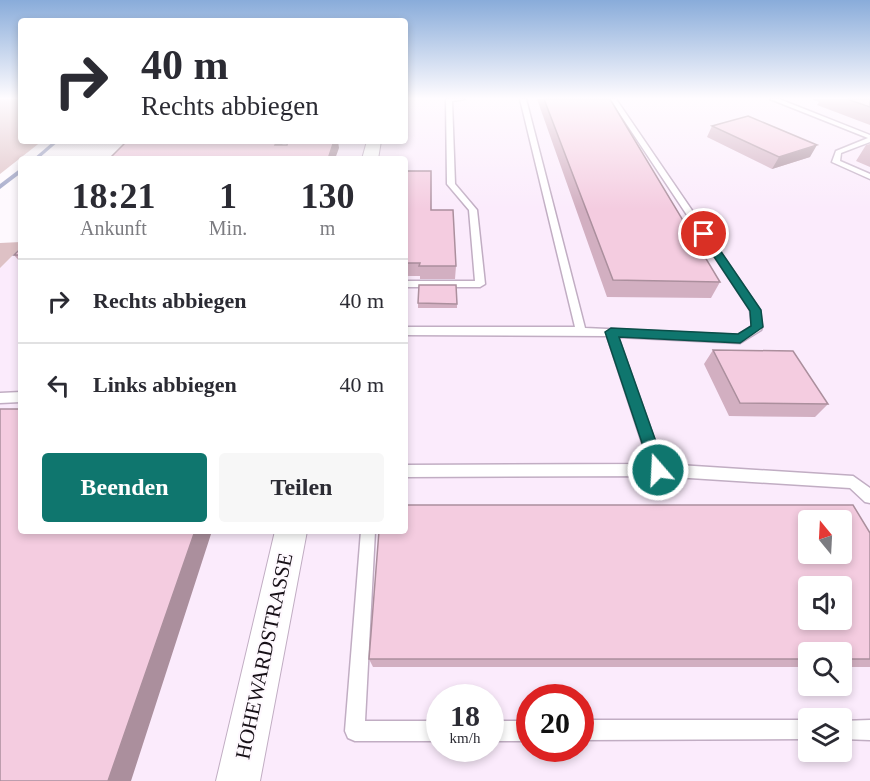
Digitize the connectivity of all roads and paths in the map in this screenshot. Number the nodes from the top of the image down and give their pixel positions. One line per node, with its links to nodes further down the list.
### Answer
1 (450, 135): 6 (lane)
2 (532, 135): 8 (lane)
3 (638, 135): 9 (lane)
4 (870, 139): 5 (lane)
5 (870, 177)
6 (408, 284)
7 (408, 331): 8 (lane)
8 (581, 331): 9 (lane)
9 (611, 332): 12 (lane)
10 (18, 397): 11 (lane)
11 (0, 398)
12 (658, 470): 13 (lane); 14 (lane)
13 (408, 471)
14 (870, 496)
15 (290, 534): 22 (street, HOHEWARDSTRASSE)
16 (368, 534): 21 (lane)
17 (594, 730): 18 (lane)
18 (798, 730)
19 (852, 730): 20 (lane)
20 (870, 730)
21 (426, 731)
22 (238, 781)

